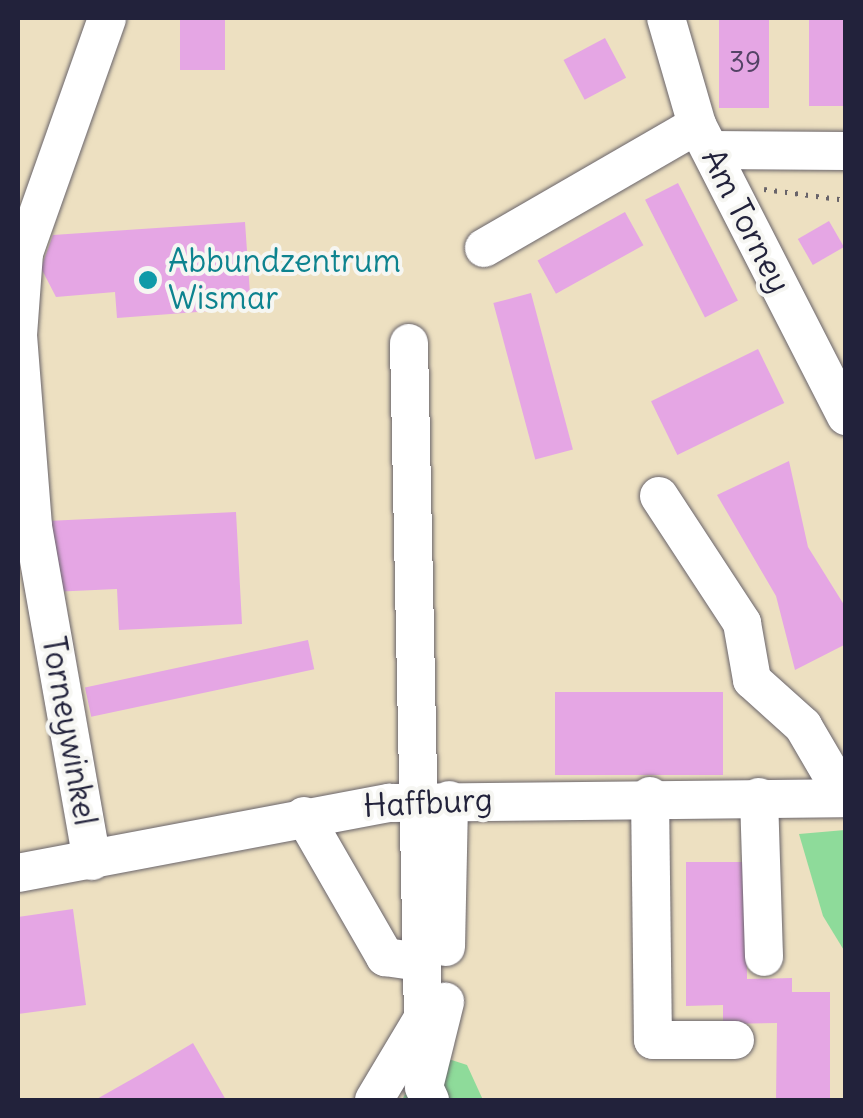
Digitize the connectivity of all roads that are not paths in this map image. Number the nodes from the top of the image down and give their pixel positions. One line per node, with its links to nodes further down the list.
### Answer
1 (106, 18): 14 (street, Torneywinkel)
2 (666, 18): 4 (street, Am Torney)
3 (846, 151): 4 (street)
4 (711, 153): 5 (street); 7 (street, Am Torney)
5 (484, 248)
6 (410, 343): 12 (street)
7 (846, 416)
8 (659, 496): 11 (street)
9 (650, 796): 10 (street, Haffburg); 12 (street, Haffburg); 18 (street)
10 (760, 797): 11 (street, Haffburg); 16 (street)
11 (845, 798)
12 (434, 800): 13 (street, Haffburg); 17 (street); 20 (street)
13 (304, 816): 14 (street, Haffburg); 17 (street)
14 (92, 861): 15 (street, Haffburg)
15 (18, 873)
16 (764, 957)
17 (422, 962): 19 (street)
18 (735, 1040)
19 (374, 1100)
20 (430, 1100)

